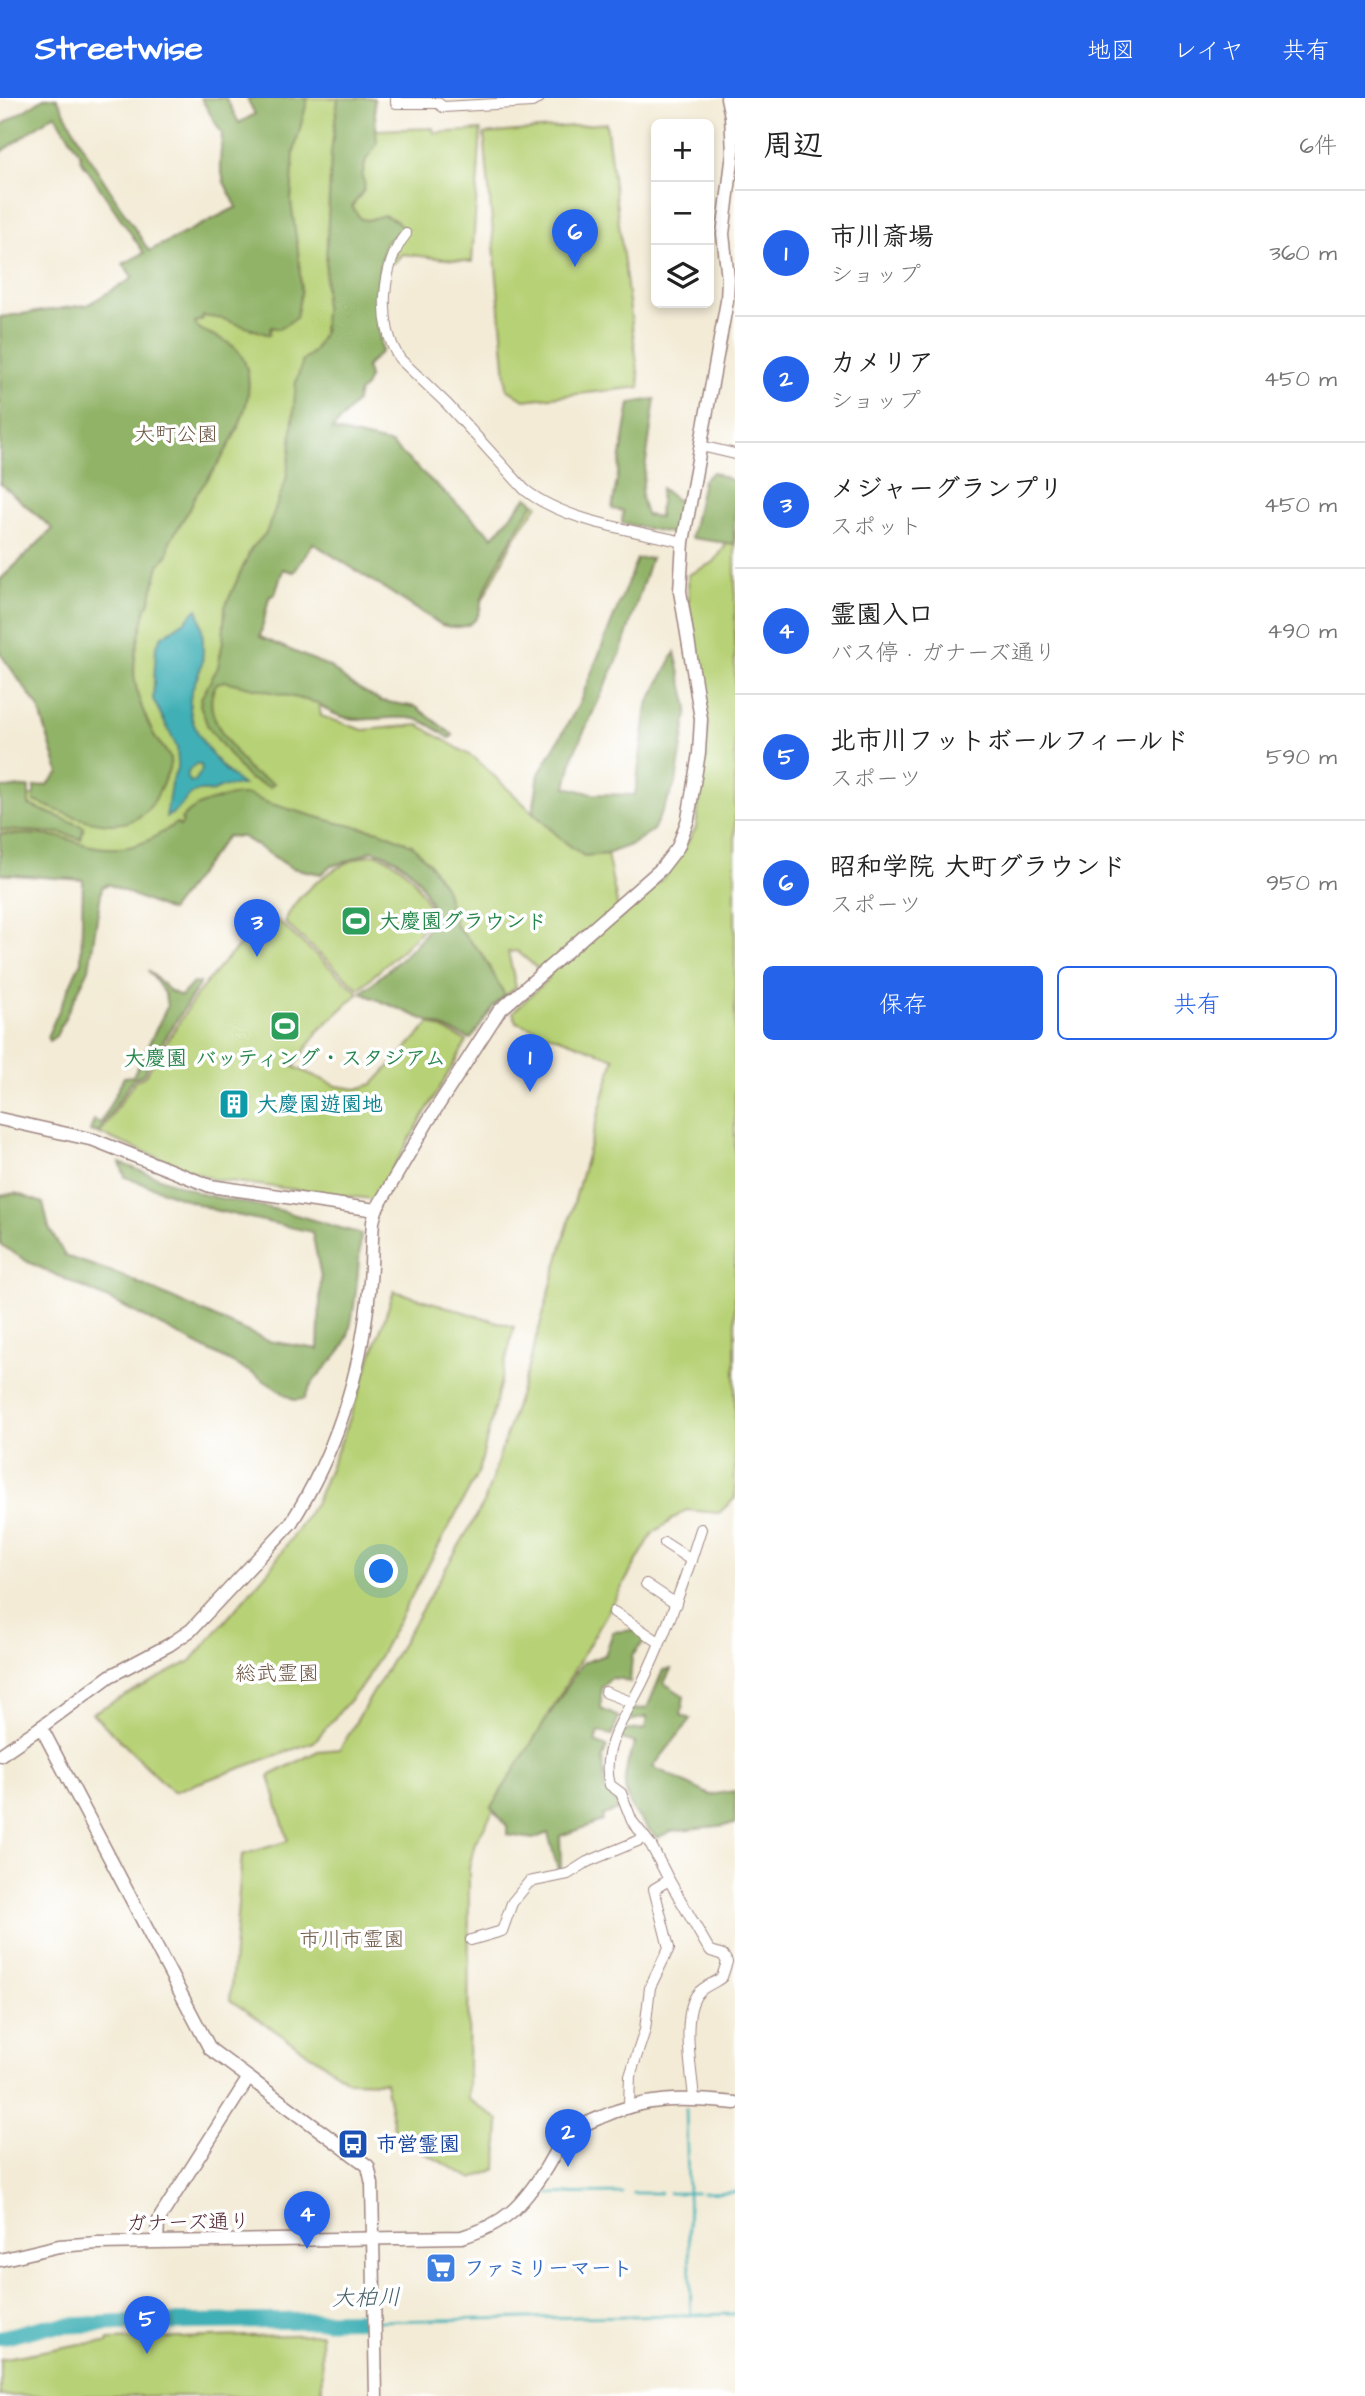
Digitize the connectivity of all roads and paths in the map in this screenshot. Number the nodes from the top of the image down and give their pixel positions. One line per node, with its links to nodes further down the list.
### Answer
1 (396, 98): 4 (street)
2 (539, 98): 4 (street)
3 (727, 98): 6 (street)
4 (438, 100)
5 (407, 234): 8 (street)
6 (701, 446): 7 (street); 8 (street)
7 (735, 454)
8 (683, 542): 10 (street)
9 (0, 1119): 10 (street)
10 (376, 1210): 20 (street)
11 (701, 1529): 13 (street)
12 (666, 1543): 13 (street)
13 (691, 1560): 15 (street)
14 (646, 1584): 15 (street)
15 (676, 1604): 17 (street)
16 (614, 1612): 17 (street)
17 (659, 1642): 19 (street)
18 (605, 1692): 19 (street)
19 (631, 1702): 22 (street)
20 (41, 1727): 21 (street); 25 (street)
21 (0, 1755)
22 (645, 1838): 23 (street); 24 (street)
23 (669, 1880): 26 (street); 28 (street)
24 (471, 1940)
25 (247, 2079): 29 (street); 30 (street)
26 (694, 2099): 27 (street); 28 (street)
27 (735, 2104)
28 (629, 2105): 29 (street, ガナーズ通り)
29 (373, 2239): 30 (street, ガナーズ通り); 32 (street)
30 (158, 2241): 31 (street, ガナーズ通り)
31 (0, 2260)
32 (376, 2396)

